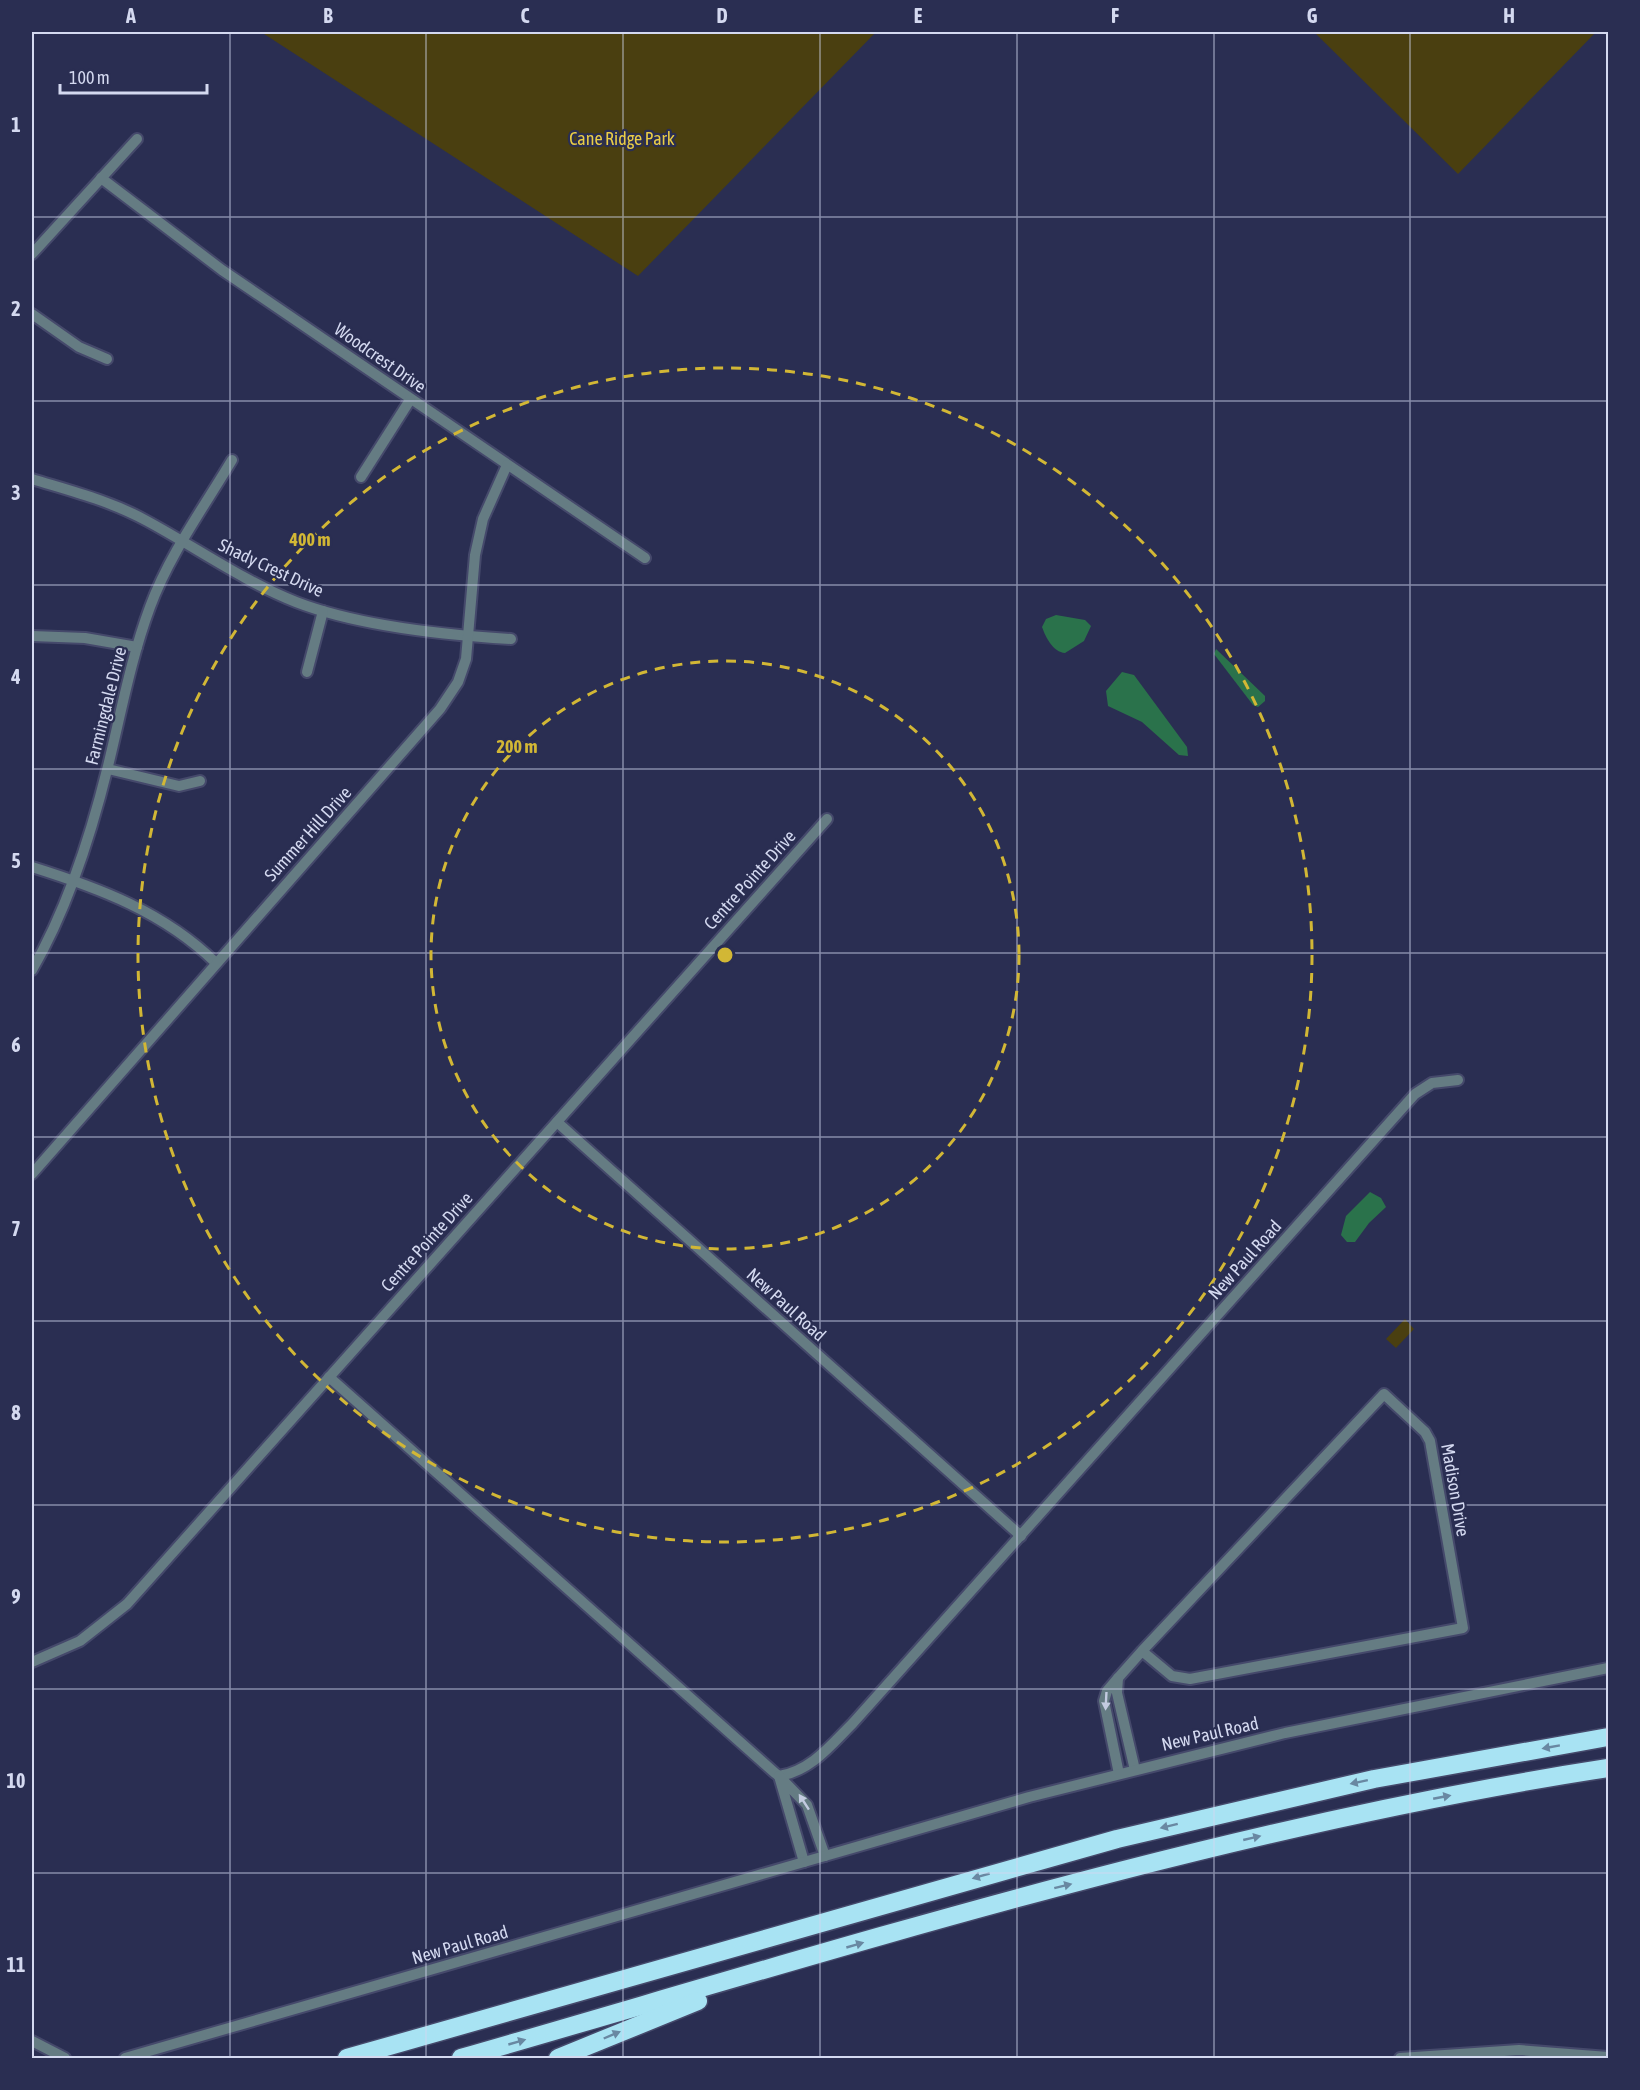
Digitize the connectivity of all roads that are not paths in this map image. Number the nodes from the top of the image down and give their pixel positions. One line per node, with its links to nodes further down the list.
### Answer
1 (137, 139): 2 (street)
2 (101, 178): 3 (street); 6 (street, Woodcrest Drive)
3 (32, 254)
4 (32, 314): 5 (street)
5 (107, 359)
6 (410, 400): 8 (street, Woodcrest Drive); 9 (street)
7 (232, 460): 11 (street, Farmingdale Drive)
8 (507, 465): 12 (street, Woodcrest Drive); 15 (street, Summer Hill Drive)
9 (361, 477)
10 (32, 479): 11 (street, Shady Crest Drive)
11 (184, 543): 13 (street, Shady Crest Drive); 17 (street, Farmingdale Drive)
12 (645, 558)
13 (323, 611): 15 (street, Shady Crest Drive); 18 (street)
14 (32, 636): 17 (street)
15 (470, 637): 16 (street, Shady Crest Drive); 24 (street, Summer Hill Drive)
16 (512, 639)
17 (137, 647): 19 (street, Farmingdale Drive)
18 (307, 672)
19 (108, 769): 20 (street); 23 (street, Farmingdale Drive)
20 (200, 781)
21 (827, 819): 27 (street, Centre Pointe Drive)
22 (32, 867): 23 (street)
23 (72, 879): 24 (street); 25 (street, Farmingdale Drive)
24 (216, 963): 28 (street, Summer Hill Drive)
25 (32, 970)
26 (1458, 1080): 30 (street, New Paul Road)
27 (557, 1122): 29 (street, Centre Pointe Drive); 30 (street, New Paul Road)
28 (32, 1174)
29 (329, 1377): 32 (street, Centre Pointe Drive); 41 (street)
30 (1021, 1536): 41 (street, New Paul Road)
31 (1142, 1651): 31 (street, Madison Drive); 34 (street, Madison Drive)
32 (32, 1662)
33 (1608, 1668): 39 (street, New Paul Road)
34 (1118, 1678): 35 (street); 36 (street, Madison Drive, one-way to 36)
35 (1125, 1728): 36 (street); 39 (street)
36 (1110, 1732): 40 (street, Madison Drive)
37 (1608, 1737): 49 (highway, one-way to 49)
38 (1608, 1768): 44 (highway, one-way to 38)
39 (1135, 1770): 40 (street, New Paul Road)
40 (1119, 1774): 42 (street, New Paul Road)
41 (779, 1776): 42 (street, one-way to 41); 43 (street)
42 (825, 1856): 43 (street, New Paul Road)
43 (804, 1862): 48 (street, New Paul Road)
44 (799, 1961): 50 (highway, one-way to 44); 51 (highway, one-way to 44)
45 (32, 2042): 47 (street)
46 (1608, 2057): 52 (street)
47 (65, 2058)
48 (125, 2058)
49 (347, 2058)
50 (461, 2058)
51 (558, 2058)
52 (1400, 2058)

